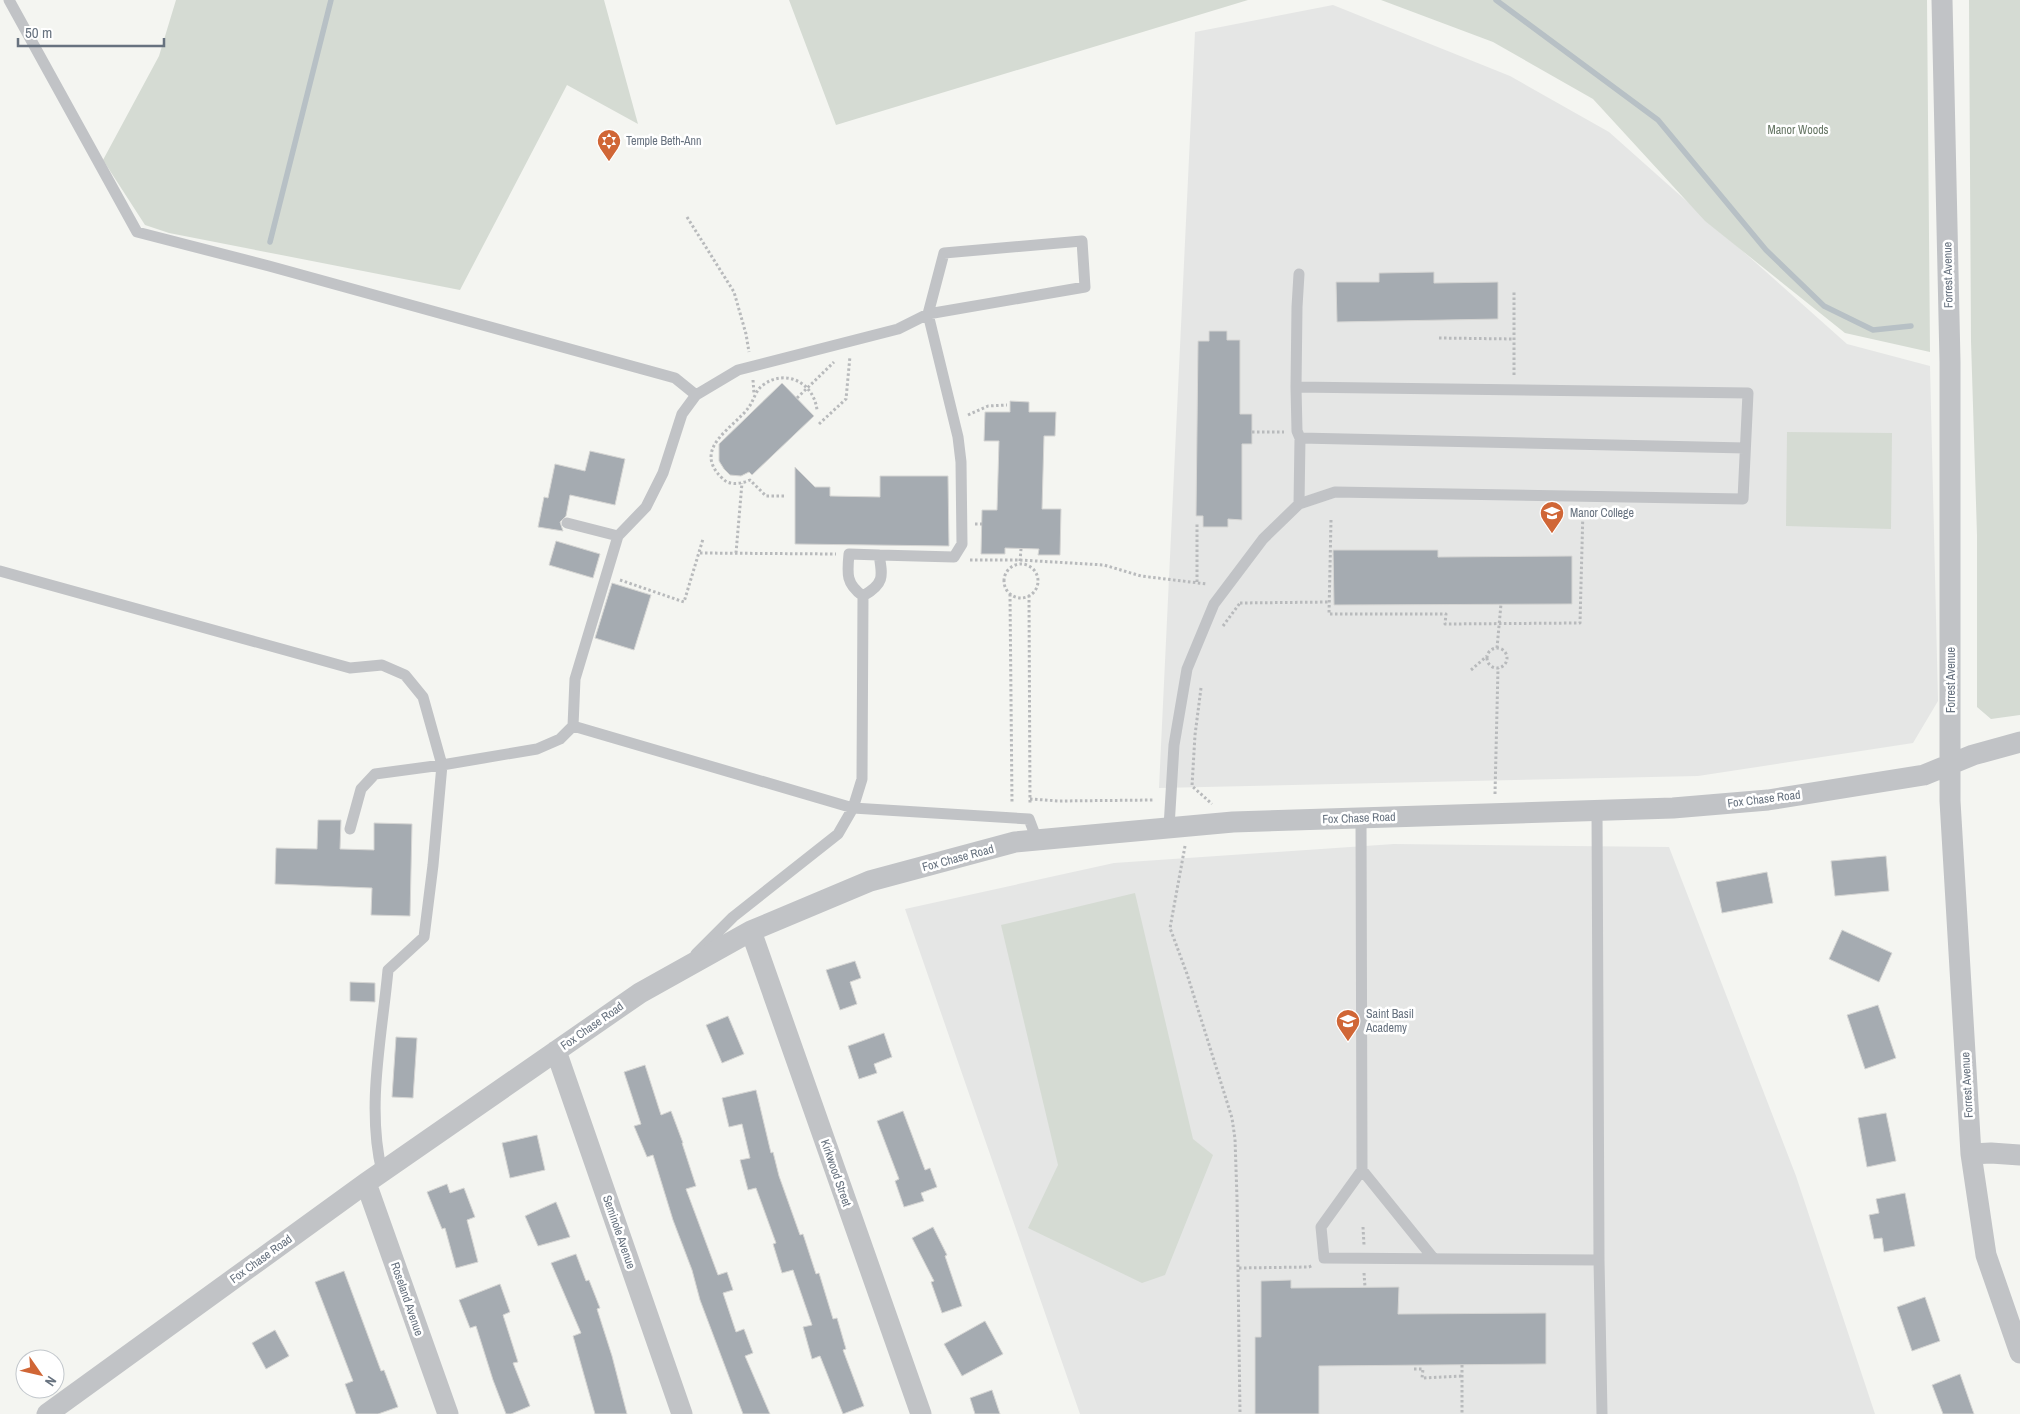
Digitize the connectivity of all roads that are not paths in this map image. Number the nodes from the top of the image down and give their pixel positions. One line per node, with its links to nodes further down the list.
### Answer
1 (9, 0): 6 (lane)
2 (1942, 0): 17 (street, Forrest Avenue)
3 (1299, 274): 5 (lane)
4 (928, 314): 4 (lane); 6 (lane); 12 (lane)
5 (1296, 387): 7 (lane); 8 (lane)
6 (696, 395): 11 (lane)
7 (1299, 435): 8 (lane); 9 (lane)
8 (1745, 448): 9 (lane)
9 (1299, 504): 22 (lane)
10 (567, 523): 11 (lane)
11 (618, 536): 15 (lane)
12 (879, 555): 14 (lane); 14 (lane)
13 (0, 571): 18 (lane)
14 (863, 596): 19 (lane)
15 (573, 726): 18 (lane); 19 (lane)
16 (2020, 742): 17 (street, Fox Chase Road)
17 (1949, 763): 20 (street, Fox Chase Road); 28 (street, Forrest Avenue)
18 (442, 766): 23 (lane); 31 (lane)
19 (853, 808): 24 (lane); 26 (lane)
20 (1597, 810): 21 (street, Fox Chase Road); 33 (lane)
21 (1361, 818): 22 (street, Fox Chase Road); 30 (lane)
22 (1169, 827): 24 (street, Fox Chase Road)
23 (350, 829)
24 (1037, 840): 25 (street, Fox Chase Road)
25 (751, 931): 26 (street, Fox Chase Road); 38 (street, Kirkwood Street)
26 (679, 972): 27 (street, Fox Chase Road)
27 (556, 1051): 31 (street, Fox Chase Road); 37 (street, Seminole Avenue)
28 (1971, 1154): 29 (street); 34 (street, Forrest Avenue)
29 (2020, 1155)
30 (1362, 1170): 32 (lane); 32 (lane)
31 (374, 1178): 35 (street, Fox Chase Road); 36 (street, Roseland Avenue)
32 (1434, 1259): 33 (lane)
33 (1599, 1260): 39 (lane)
34 (2020, 1353)
35 (47, 1414)
36 (448, 1414)
37 (682, 1414)
38 (921, 1414)
39 (1602, 1414)

